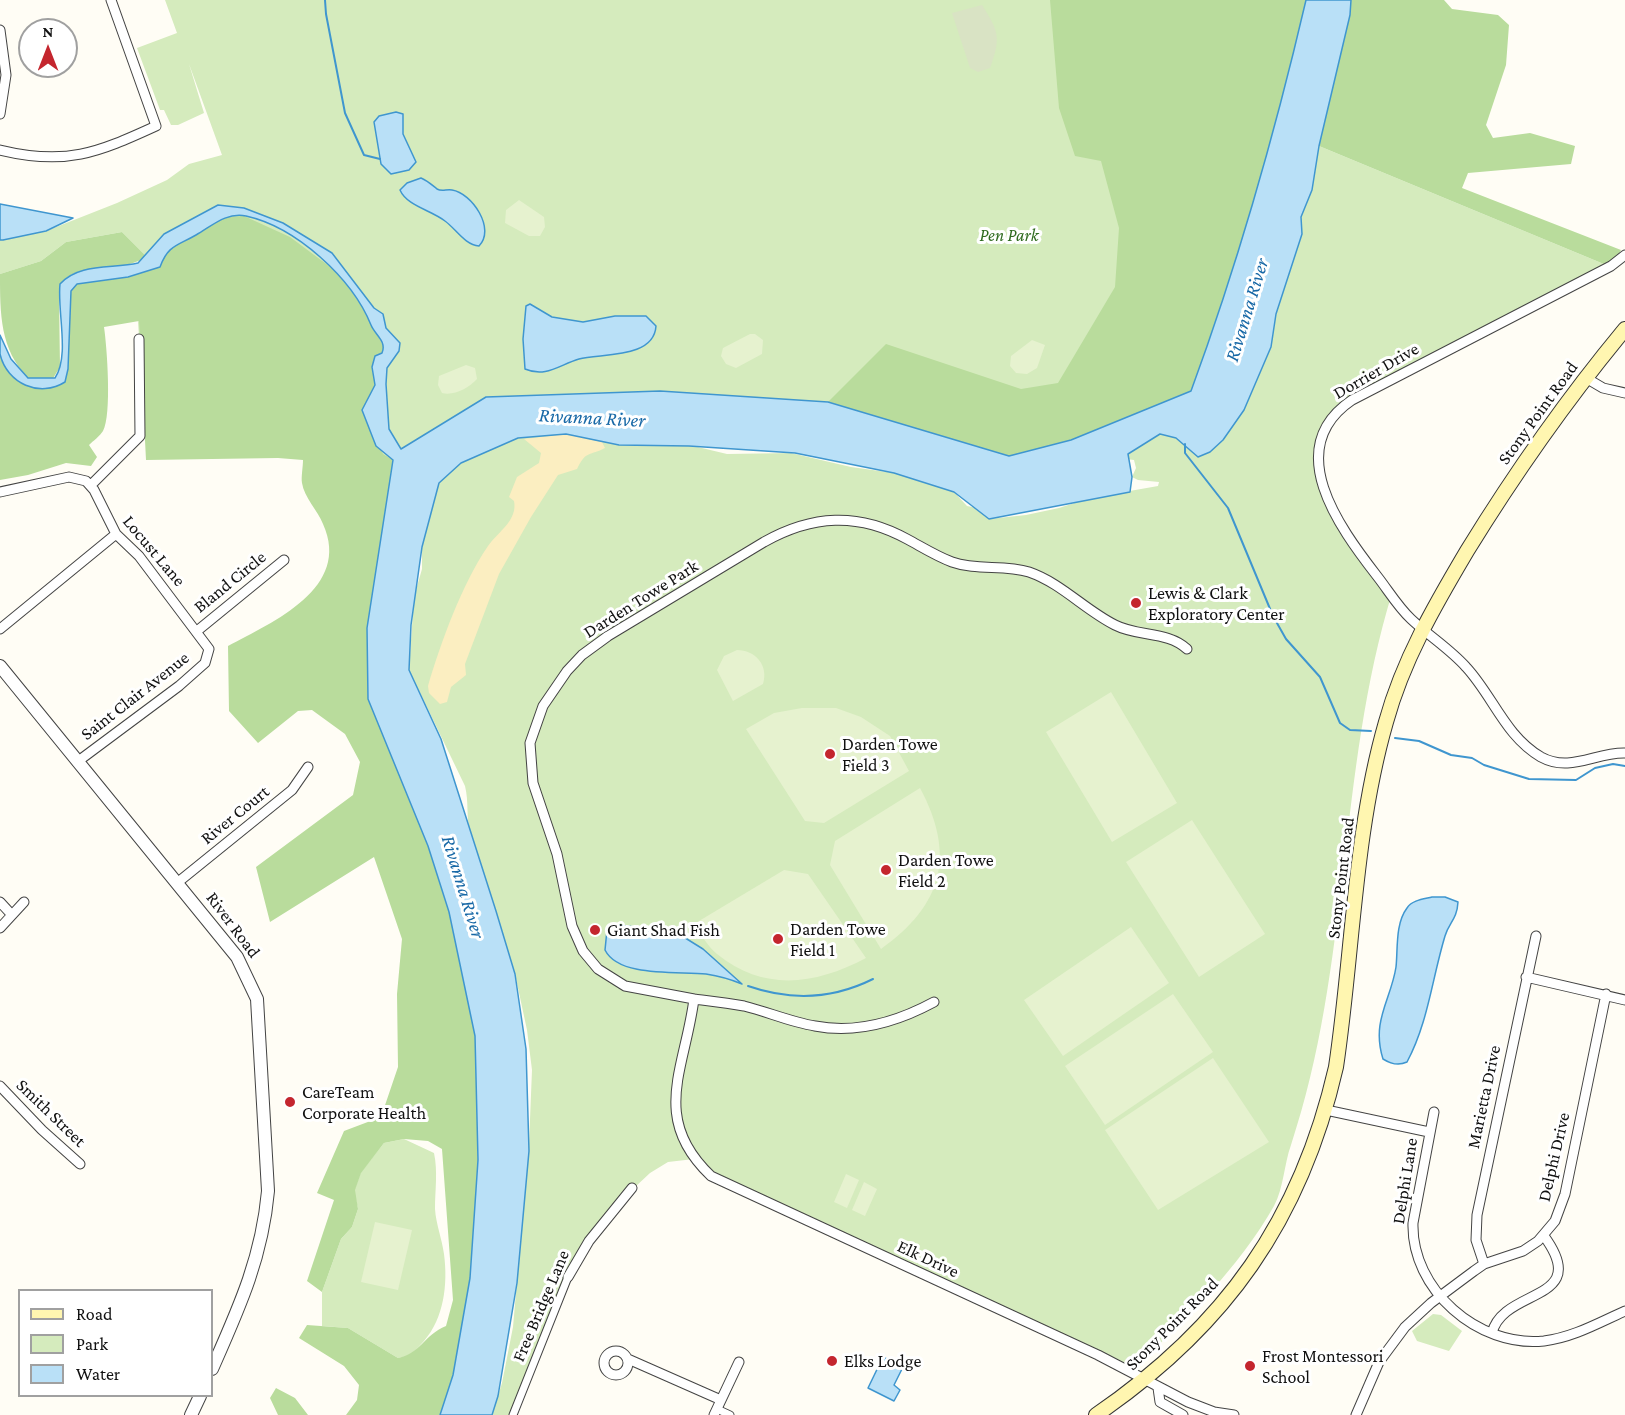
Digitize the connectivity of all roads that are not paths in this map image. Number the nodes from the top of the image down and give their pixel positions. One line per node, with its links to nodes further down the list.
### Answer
1 (111, 0): 4 (street)
2 (0, 30): 3 (street)
3 (0, 114)
4 (0, 150)
5 (1625, 255): 15 (street, Dorrier Drive)
6 (1625, 329): 8 (main road, Stony Point Road)
7 (139, 339): 10 (street)
8 (1586, 378): 9 (street); 15 (main road, Stony Point Road)
9 (1625, 393)
10 (91, 485): 11 (street); 12 (street, Locust Lane)
11 (0, 492)
12 (116, 534): 14 (street); 16 (street, Locust Lane)
13 (284, 560): 16 (street, Bland Circle)
14 (0, 629)
15 (1422, 629): 20 (street, Dorrier Drive); 35 (main road, Stony Point Road)
16 (197, 631): 18 (street, Locust Lane)
17 (1187, 649): 31 (street, Darden Towe Park)
18 (210, 654): 21 (street, Saint Clair Avenue)
19 (0, 666): 21 (street, River Road)
20 (1625, 753)
21 (77, 762): 23 (street, River Road)
22 (309, 767): 23 (street, River Court)
23 (177, 884): 48 (street, River Road)
24 (0, 902): 26 (street)
25 (24, 903): 26 (street)
26 (12, 915): 27 (street)
27 (0, 928)
28 (1536, 936): 29 (street, Marietta Drive)
29 (1526, 977): 30 (street); 41 (street, Marietta Drive)
30 (1606, 994): 32 (street); 40 (street, Delphi Drive)
31 (694, 999): 33 (street, Darden Towe Park); 49 (street, Elk Drive)
32 (1625, 1000)
33 (934, 1002)
34 (0, 1086): 38 (street, Smith Street)
35 (1326, 1110): 37 (street); 49 (main road, Stony Point Road)
36 (1434, 1112): 37 (street, Delphi Lane)
37 (1429, 1132): 43 (street, Delphi Lane)
38 (80, 1164)
39 (632, 1188): 42 (street, Free Bridge Lane)
40 (1544, 1236): 41 (street, Delphi Drive); 45 (street)
41 (1484, 1264): 43 (street, Delphi Drive)
42 (568, 1277): 55 (street, Free Bridge Lane)
43 (1440, 1296): 45 (street, Delphi Lane); 60 (street, Delphi Drive)
44 (1625, 1311): 45 (street, Delphi Lane)
45 (1492, 1333)
46 (628, 1359): 52 (street)
47 (739, 1362): 52 (street)
48 (213, 1367)
49 (1143, 1381): 50 (street, Elk Drive); 57 (main road, Stony Point Road)
50 (1158, 1388): 53 (street, Elk Drive); 58 (street)
51 (199, 1397): 54 (street)
52 (718, 1408): 56 (street)
53 (1204, 1412): 59 (street, Elk Drive)
54 (191, 1415)
55 (513, 1415)
56 (730, 1415)
57 (1096, 1415)
58 (1183, 1415)
59 (1234, 1415)
60 (1356, 1415)

